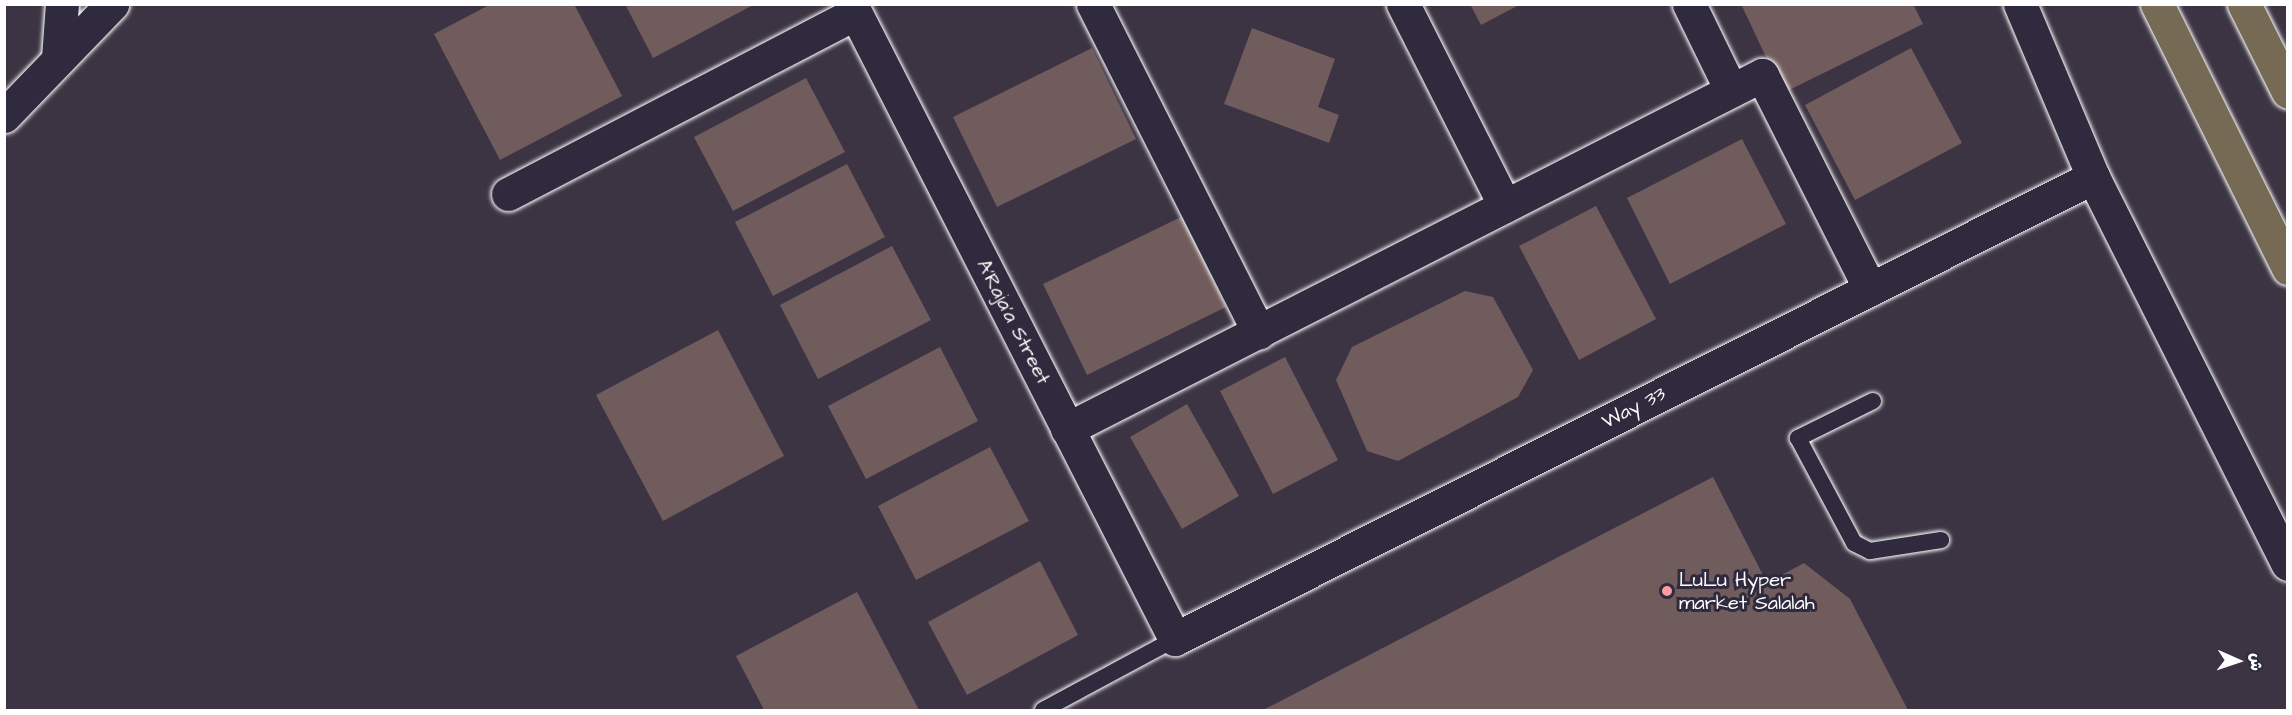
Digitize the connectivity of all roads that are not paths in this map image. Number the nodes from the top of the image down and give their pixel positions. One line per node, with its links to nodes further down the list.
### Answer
1 (62, 4): 10 (street)
2 (112, 4): 10 (street)
3 (1093, 4): 19 (street)
4 (1403, 4): 16 (street)
5 (1689, 4): 11 (street)
6 (2020, 4): 14 (street)
7 (2157, 4): 17 (highway)
8 (2244, 4): 12 (highway)
9 (853, 9): 15 (street); 21 (street, A'Raja'a Street)
10 (58, 58): 13 (street)
11 (1731, 90): 16 (street); 18 (street)
12 (2288, 92)
13 (4, 116)
14 (2093, 177): 18 (street, Way 33); 23 (street)
15 (508, 194)
16 (1504, 206): 19 (street)
17 (2288, 268)
18 (1870, 289): 24 (street, Way 33)
19 (1259, 332): 21 (street)
20 (1873, 401): 22 (lane)
21 (1067, 429): 24 (street, A'Raja'a Street)
22 (1941, 540)
23 (2288, 564)
24 (1175, 639): 25 (lane)
25 (1043, 711)

